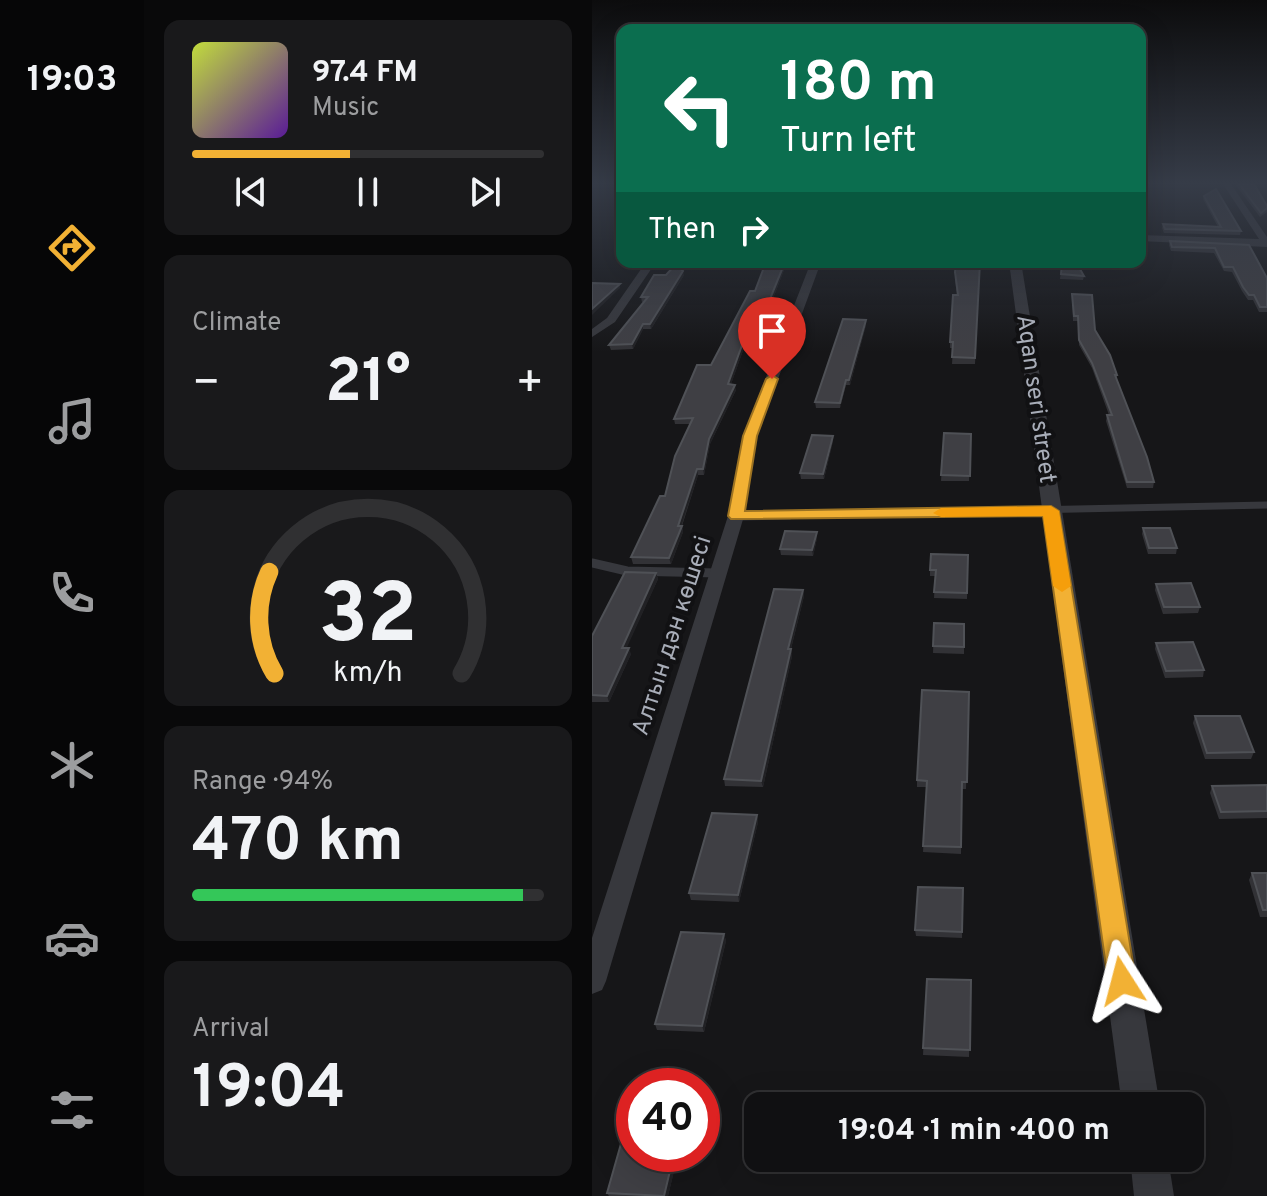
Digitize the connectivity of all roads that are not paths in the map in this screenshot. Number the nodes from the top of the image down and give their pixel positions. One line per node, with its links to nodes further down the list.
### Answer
1 (1186, 240): 2 (street)
2 (1267, 243)
3 (647, 268): 6 (street)
4 (814, 268): 9 (street, Алтын дән көшесі)
5 (1016, 268): 8 (street, Aqan seri street)
6 (592, 334)
7 (1267, 505): 8 (lane)
8 (1051, 511): 9 (lane); 13 (street, Aqan seri street)
9 (736, 516): 11 (street, Алтын дән көшесі)
10 (592, 563): 11 (lane)
11 (718, 573): 12 (street, Алтын дән көшесі)
12 (592, 981)
13 (1139, 1092)
14 (1151, 1172): 15 (street)
15 (1154, 1196)

